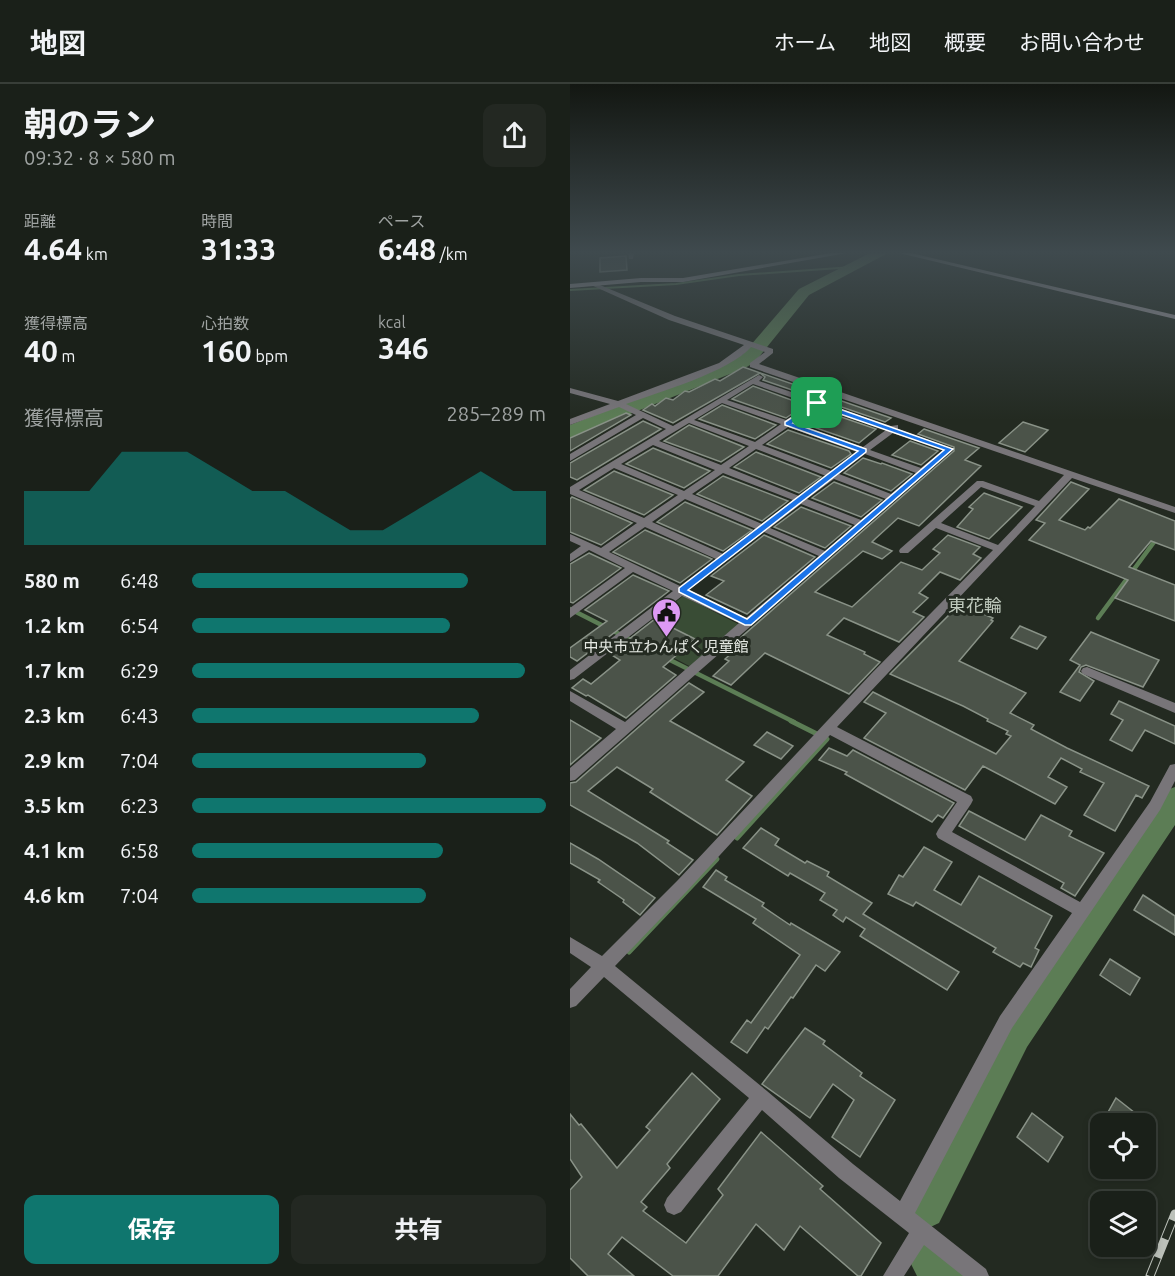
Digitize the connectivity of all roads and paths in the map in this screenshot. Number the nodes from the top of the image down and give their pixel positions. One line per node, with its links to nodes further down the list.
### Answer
1 (650, 309): 4 (street)
2 (1139, 309): 3 (street)
3 (1175, 317)
4 (755, 346): 5 (street); 10 (street)
5 (768, 371): 6 (street); 12 (street)
6 (752, 381): 8 (street); 9 (street)
7 (570, 390): 10 (street)
8 (721, 400): 13 (street); 15 (street)
9 (817, 403): 15 (street); 17 (street)
10 (620, 404): 11 (street); 14 (street)
11 (644, 414): 16 (street); 21 (street)
12 (908, 417): 17 (street); 25 (street)
13 (688, 420): 16 (street); 19 (street)
14 (570, 422)
15 (788, 424): 19 (street); 20 (street)
16 (673, 429): 18 (street)
17 (892, 429): 20 (street); 24 (street)
18 (653, 442): 22 (street); 23 (street)
19 (755, 446): 23 (street); 26 (street)
20 (863, 451): 24 (street); 26 (street)
21 (570, 458)
22 (615, 465): 27 (street); 28 (street)
23 (722, 469): 28 (street); 30 (street)
24 (923, 472): 29 (street)
25 (1071, 473): 31 (street); 32 (street)
26 (832, 475): 29 (street); 30 (street)
27 (571, 491): 33 (street)
28 (685, 495): 33 (street); 36 (street)
29 (893, 498): 34 (street)
30 (800, 500): 34 (street); 36 (street)
31 (1041, 505): 35 (street); 39 (street)
32 (1175, 510)
33 (645, 522): 41 (street); 43 (street)
34 (862, 524): 42 (street)
35 (934, 524): 39 (street); 40 (street)
36 (763, 528): 42 (street); 43 (street)
37 (570, 537): 38 (street)
38 (589, 546): 41 (street); 44 (street)
39 (999, 549): 54 (street)
40 (904, 550)
41 (602, 552): 45 (street)
42 (826, 555): 48 (street)
43 (724, 558): 46 (street)
44 (570, 559)
45 (633, 567): 46 (street); 47 (street)
46 (682, 590): 48 (street); 50 (street)
47 (573, 611)
48 (748, 623): 53 (street)
49 (1087, 671): 52 (street)
50 (570, 676)
51 (570, 695): 53 (street)
52 (1175, 708)
53 (625, 728): 56 (street)
54 (824, 732): 57 (street); 59 (street)
55 (1175, 769): 57 (street)
56 (570, 776)
57 (1082, 911): 63 (street)
58 (570, 944): 59 (street)
59 (603, 966): 60 (street); 61 (street)
60 (570, 1000)
61 (761, 1097): 62 (street); 63 (street)
62 (674, 1205)
63 (902, 1217): 64 (street)
64 (921, 1231): 65 (street); 66 (street)
65 (893, 1276)
66 (979, 1276)

